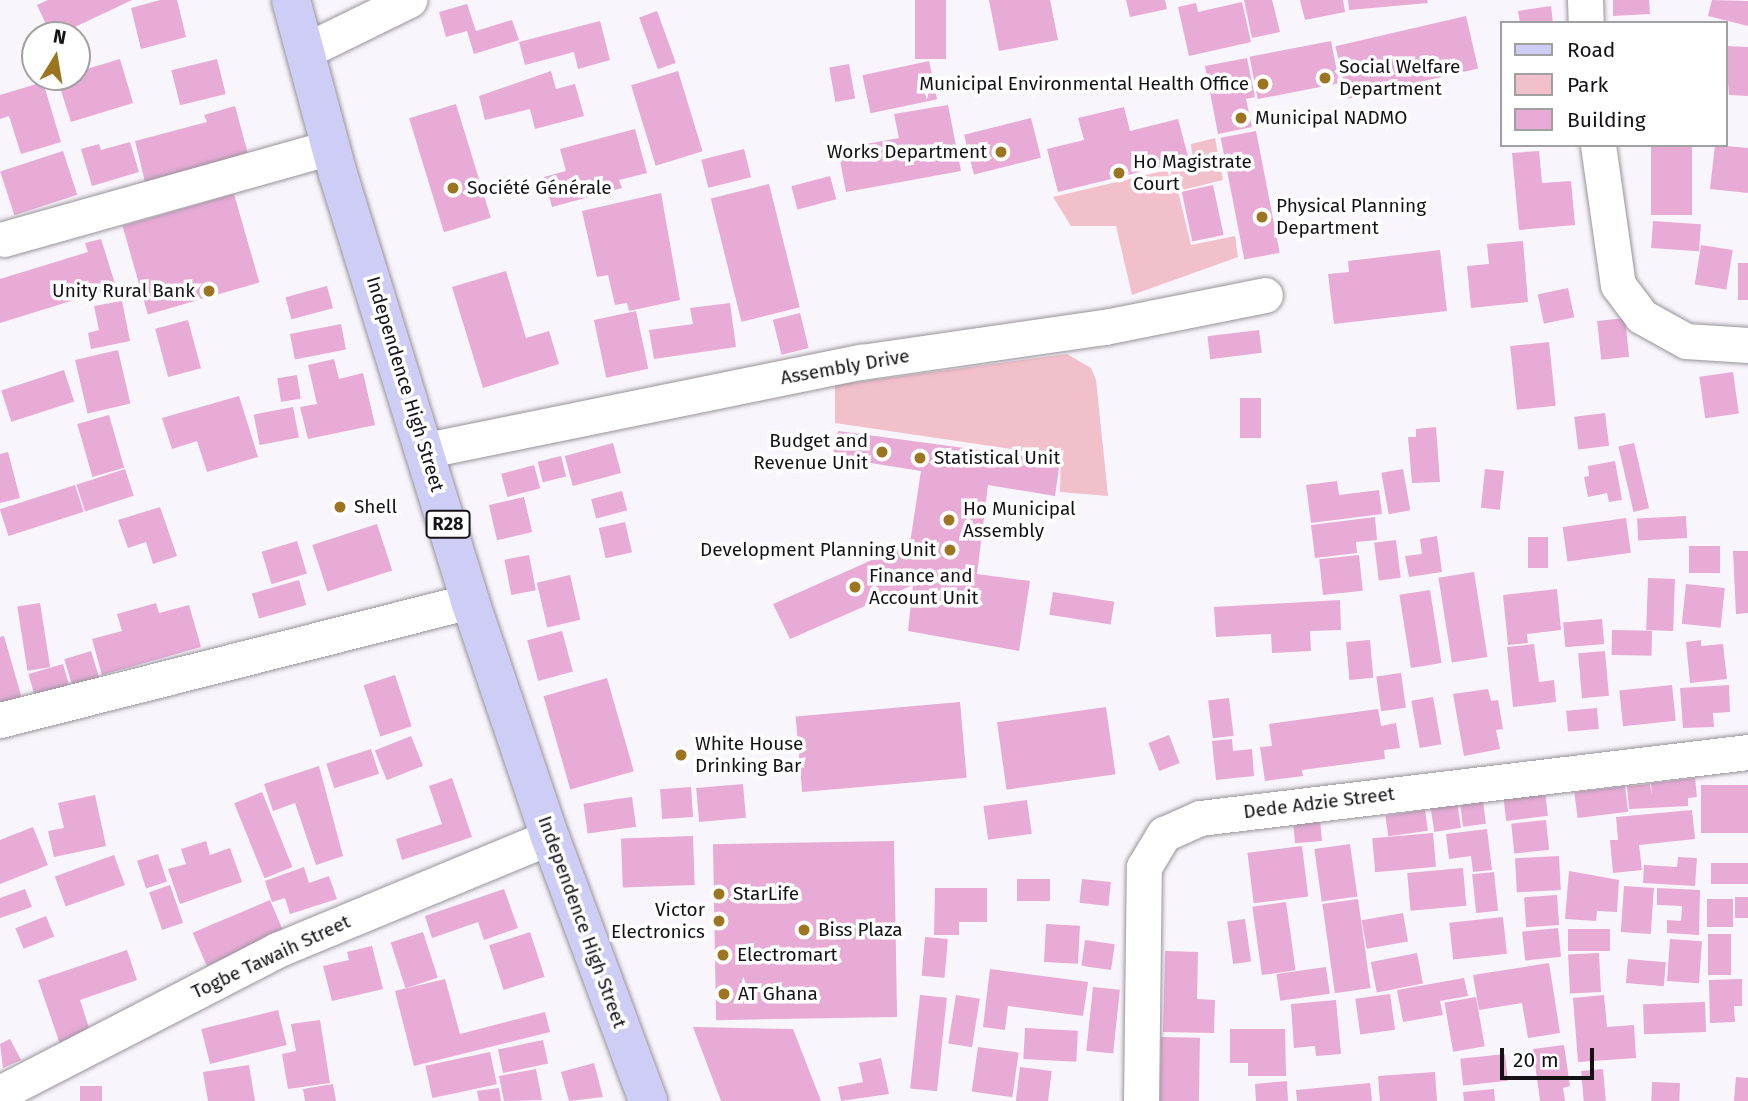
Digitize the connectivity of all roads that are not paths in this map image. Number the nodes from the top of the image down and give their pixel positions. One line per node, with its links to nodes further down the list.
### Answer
1 (291, 0): 5 (main road, Independence High Street / R28)
2 (409, 0): 5 (street)
3 (1585, 0): 4 (street)
4 (1587, 21)
5 (307, 50): 6 (main road, Independence High Street / R28)
6 (331, 147): 8 (street); 11 (main road, Independence High Street / R28)
7 (1598, 147): 10 (street)
8 (4, 239)
9 (1265, 295): 11 (street, Assembly Drive)
10 (1748, 345)
11 (427, 450): 12 (main road, Independence High Street / R28)
12 (470, 601): 13 (street); 15 (main road, Independence High Street / R28)
13 (0, 720)
14 (1748, 752): 18 (street, Dede Adzie Street)
15 (550, 837): 16 (street, Togbe Tawaih Street); 17 (main road, Independence High Street / R28)
16 (0, 1093)
17 (648, 1101)
18 (1141, 1101)

